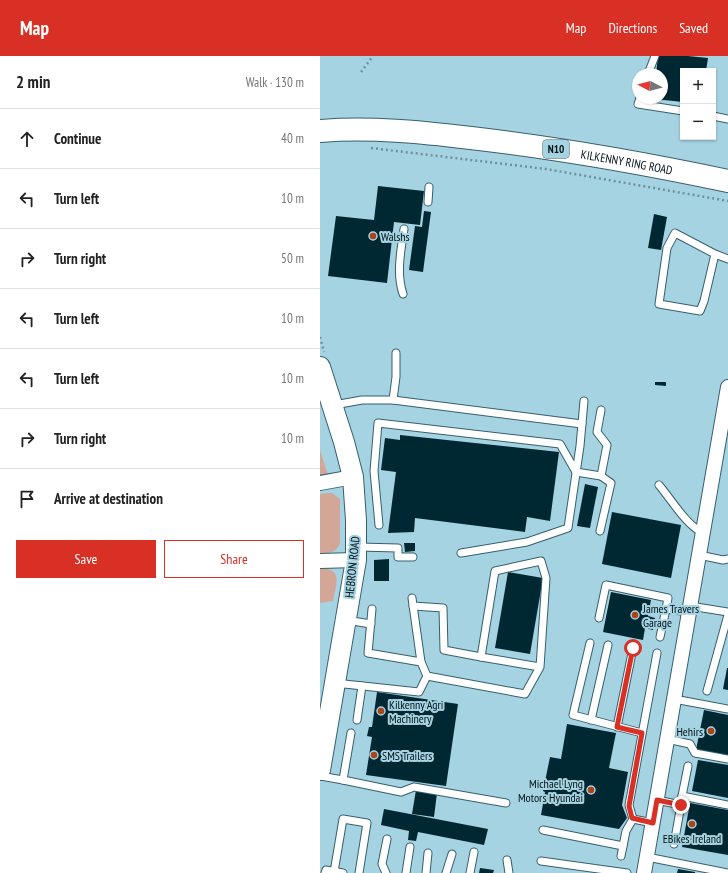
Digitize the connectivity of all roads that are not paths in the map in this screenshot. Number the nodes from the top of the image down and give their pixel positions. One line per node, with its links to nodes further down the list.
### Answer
1 (655, 56): 2 (lane)
2 (650, 68)
3 (638, 104): 4 (lane)
4 (680, 111)
5 (320, 114): 8 (highway, KILKENNY RING ROAD / N10)
6 (716, 117): 7 (lane)
7 (728, 119)
8 (382, 129): 9 (highway, KILKENNY RING ROAD / N10); 10 (highway, KILKENNY RING ROAD / N10)
9 (320, 131)
10 (728, 180)
11 (429, 187): 12 (lane)
12 (428, 202)
13 (404, 229): 16 (lane)
14 (715, 254): 14 (lane); 15 (lane)
15 (728, 259)
16 (403, 294)
17 (396, 353): 21 (lane)
18 (320, 367): 20 (street, HEBRON ROAD)
19 (727, 395): 32 (street)
20 (327, 399): 21 (lane); 27 (street, HEBRON ROAD)
21 (393, 400): 24 (lane)
22 (584, 402): 24 (lane)
23 (601, 410): 26 (lane)
24 (582, 424): 25 (lane)
25 (576, 472): 26 (lane); 30 (lane); 33 (lane)
26 (601, 476): 31 (lane)
27 (353, 477): 28 (street); 34 (street, HEBRON ROAD)
28 (320, 483)
29 (659, 484): 32 (lane)
30 (379, 524)
31 (600, 531)
32 (703, 533): 35 (street)
33 (461, 553)
34 (356, 554): 36 (lane); 38 (street); 44 (street, HEBRON ROAD)
35 (699, 555): 37 (lane); 41 (street)
36 (413, 557)
37 (728, 557)
38 (320, 561)
39 (372, 609): 45 (lane)
40 (666, 609): 41 (lane); 43 (lane); 46 (lane)
41 (690, 609): 42 (lane); 58 (street)
42 (728, 614): 57 (lane)
43 (599, 618)
44 (346, 620): 45 (lane); 56 (street, HEBRON ROAD)
45 (371, 624): 52 (lane)
46 (660, 637)
47 (590, 643): 61 (lane)
48 (608, 644): 61 (lane)
49 (633, 648): 62 (lane)
50 (657, 653): 64 (lane)
51 (481, 658): 52 (lane); 53 (lane); 53 (lane)
52 (421, 662): 54 (lane)
53 (540, 667): 54 (lane)
54 (427, 676): 55 (lane)
55 (362, 686): 56 (lane); 60 (lane)
56 (332, 688): 68 (street, HEBRON ROAD)
57 (707, 691)
58 (674, 699): 59 (lane); 65 (street)
59 (728, 709)
60 (357, 720)
61 (591, 720): 62 (lane)
62 (617, 727): 64 (lane)
63 (351, 733): 70 (lane)
64 (642, 733): 76 (lane)
65 (667, 739): 66 (lane); 72 (street)
66 (728, 759)
67 (688, 766): 71 (lane)
68 (320, 770)
69 (320, 776): 70 (lane)
70 (343, 780): 73 (lane)
71 (682, 796): 74 (lane); 75 (lane)
72 (657, 800): 74 (lane); 77 (street)
73 (506, 803)
74 (681, 805): 80 (lane)
75 (728, 805)
76 (632, 818): 77 (lane); 81 (lane)
77 (653, 823): 87 (street)
78 (543, 830): 81 (lane)
79 (387, 839): 95 (lane)
80 (674, 844)
81 (623, 846): 86 (lane)
82 (410, 847): 96 (lane)
83 (474, 852): 99 (lane)
84 (428, 853): 97 (lane)
85 (452, 854): 98 (lane)
86 (621, 856)
87 (647, 857): 102 (street); 103 (lane)
88 (507, 860): 100 (lane)
89 (541, 861): 91 (lane)
90 (334, 872): 92 (lane); 93 (lane); 94 (lane)
91 (615, 872): 101 (lane)
92 (325, 873)
93 (343, 873)
94 (359, 873)
95 (386, 873)
96 (406, 873)
97 (426, 873)
98 (446, 873)
99 (470, 873)
100 (509, 873)
101 (627, 873)
102 (644, 873)
103 (728, 873)

